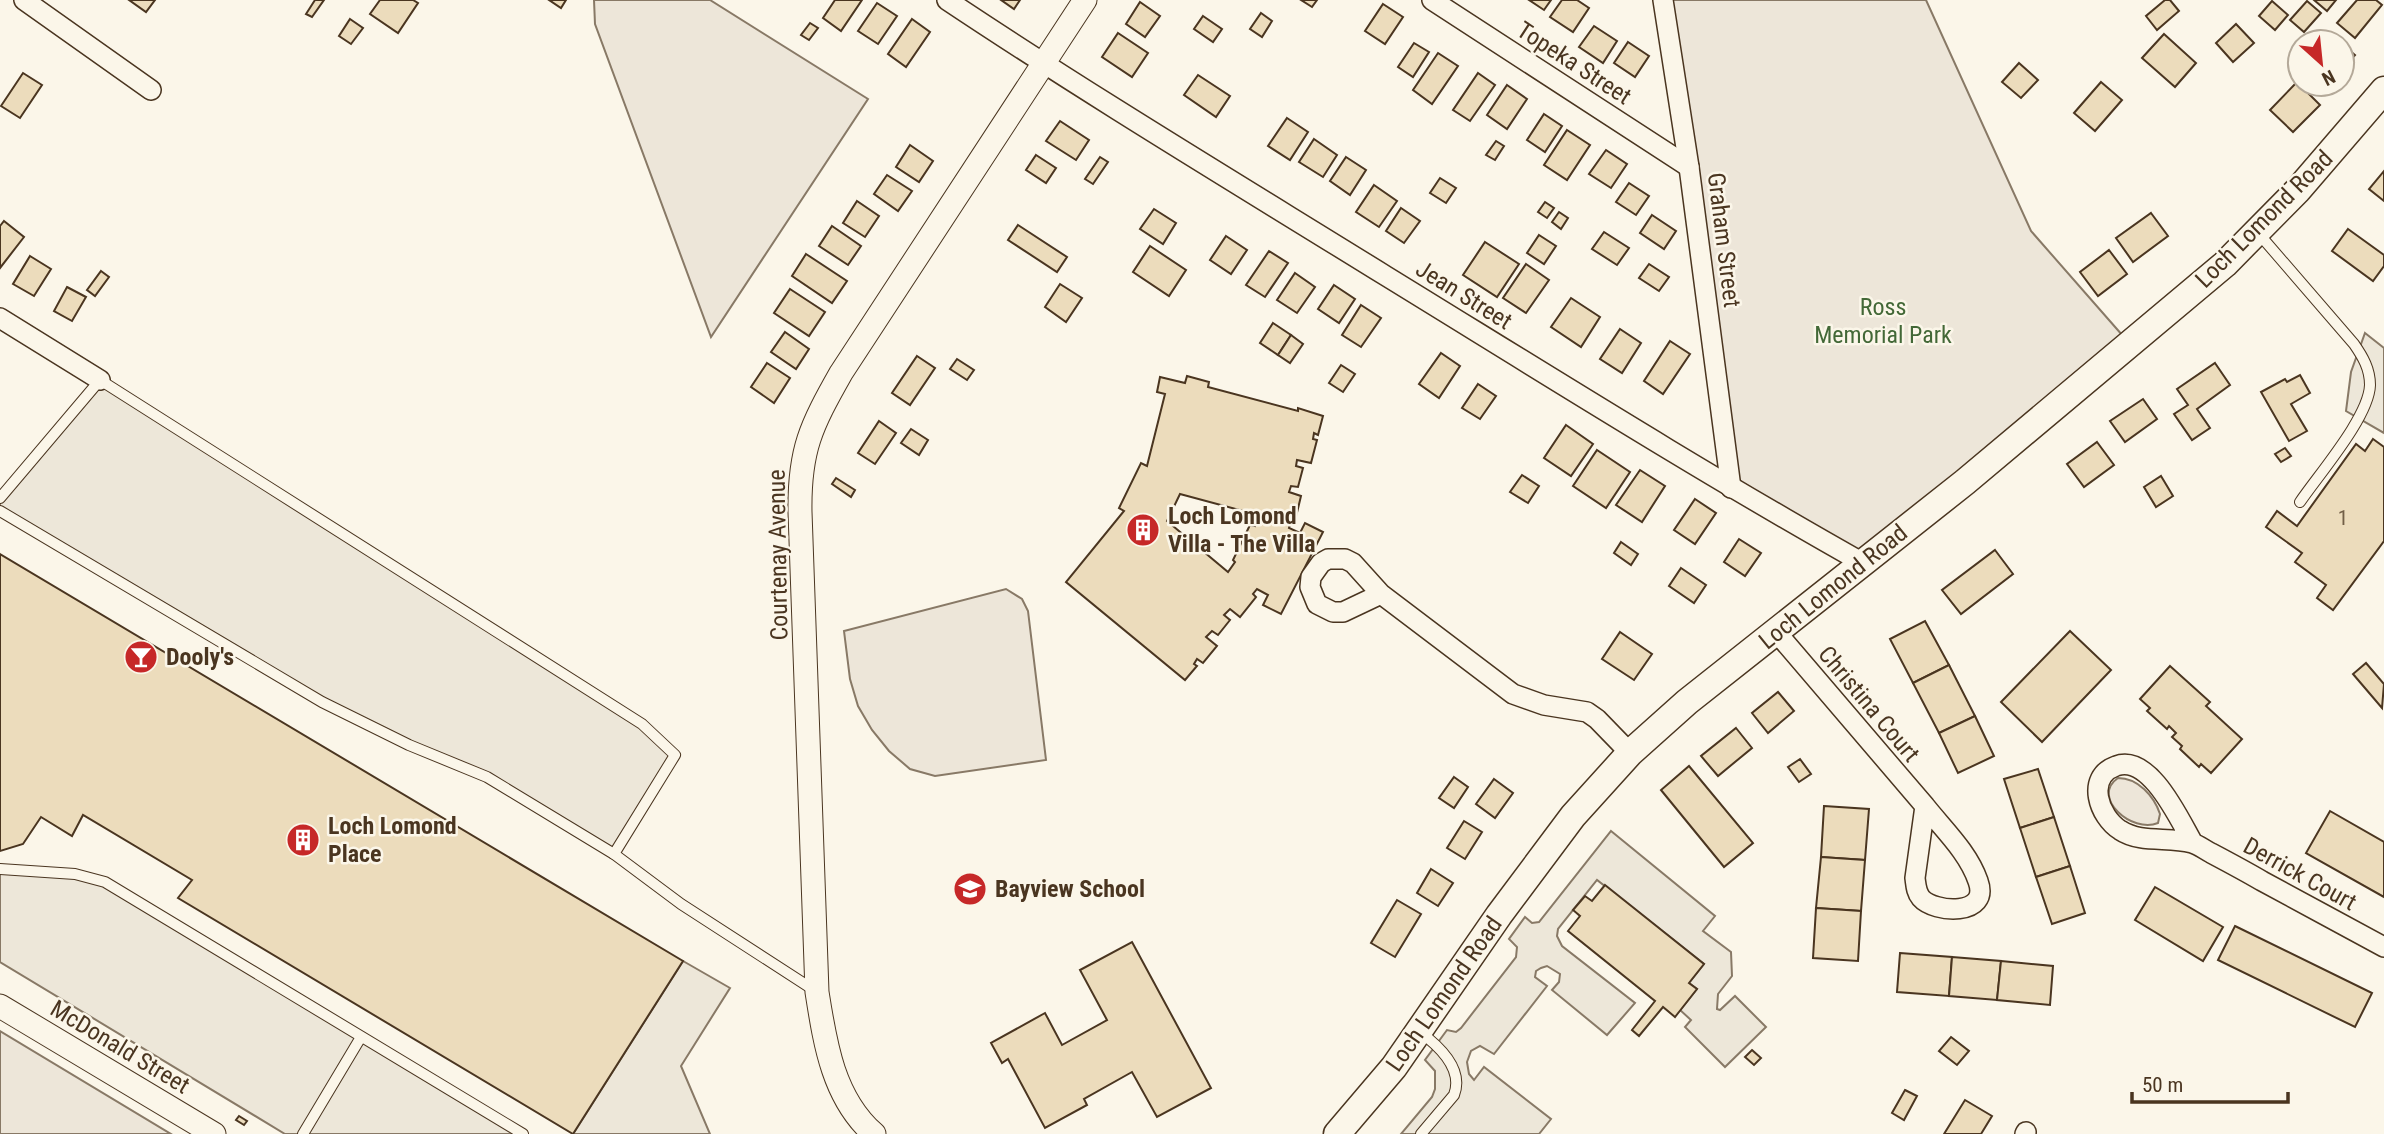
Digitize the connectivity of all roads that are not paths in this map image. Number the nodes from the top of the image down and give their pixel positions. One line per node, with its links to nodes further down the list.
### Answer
1 (24, 0): 7 (street)
2 (947, 0): 6 (street, Jean Street)
3 (1085, 0): 6 (street, Courtenay Avenue)
4 (1432, 0): 9 (street, Topeka Street)
5 (1663, 0): 9 (street, Graham Street)
6 (1042, 64): 13 (street, Jean Street); 26 (street, Courtenay Avenue)
7 (152, 90)
8 (2384, 90): 10 (main road, Loch Lomond Road)
9 (1689, 167): 13 (street, Graham Street)
10 (2258, 233): 15 (lane); 17 (main road, Loch Lomond Road)
11 (0, 318): 12 (street)
12 (100, 380): 14 (lane); 23 (lane)
13 (1731, 488): 17 (street, Jean Street)
14 (0, 498)
15 (2300, 502)
16 (0, 512): 23 (lane)
17 (1863, 563): 19 (main road, Loch Lomond Road)
18 (1381, 594): 20 (street)
19 (1777, 633): 20 (main road, Loch Lomond Road); 21 (street, Christina Court)
20 (1630, 753): 28 (main road, Loch Lomond Road)
21 (1925, 806): 21 (street, Christina Court)
22 (2193, 843): 22 (street, Derrick Court); 25 (street, Derrick Court)
23 (614, 854): 26 (lane)
24 (0, 869): 29 (lane)
25 (2384, 947)
26 (817, 992): 33 (street, Courtenay Avenue)
27 (0, 1006): 30 (street, McDonald Street)
28 (1419, 1031): 34 (main road, Loch Lomond Road); 35 (lane)
29 (361, 1037): 31 (lane); 32 (lane)
30 (214, 1134)
31 (303, 1134)
32 (523, 1134)
33 (874, 1134)
34 (1337, 1134)
35 (1421, 1134)

